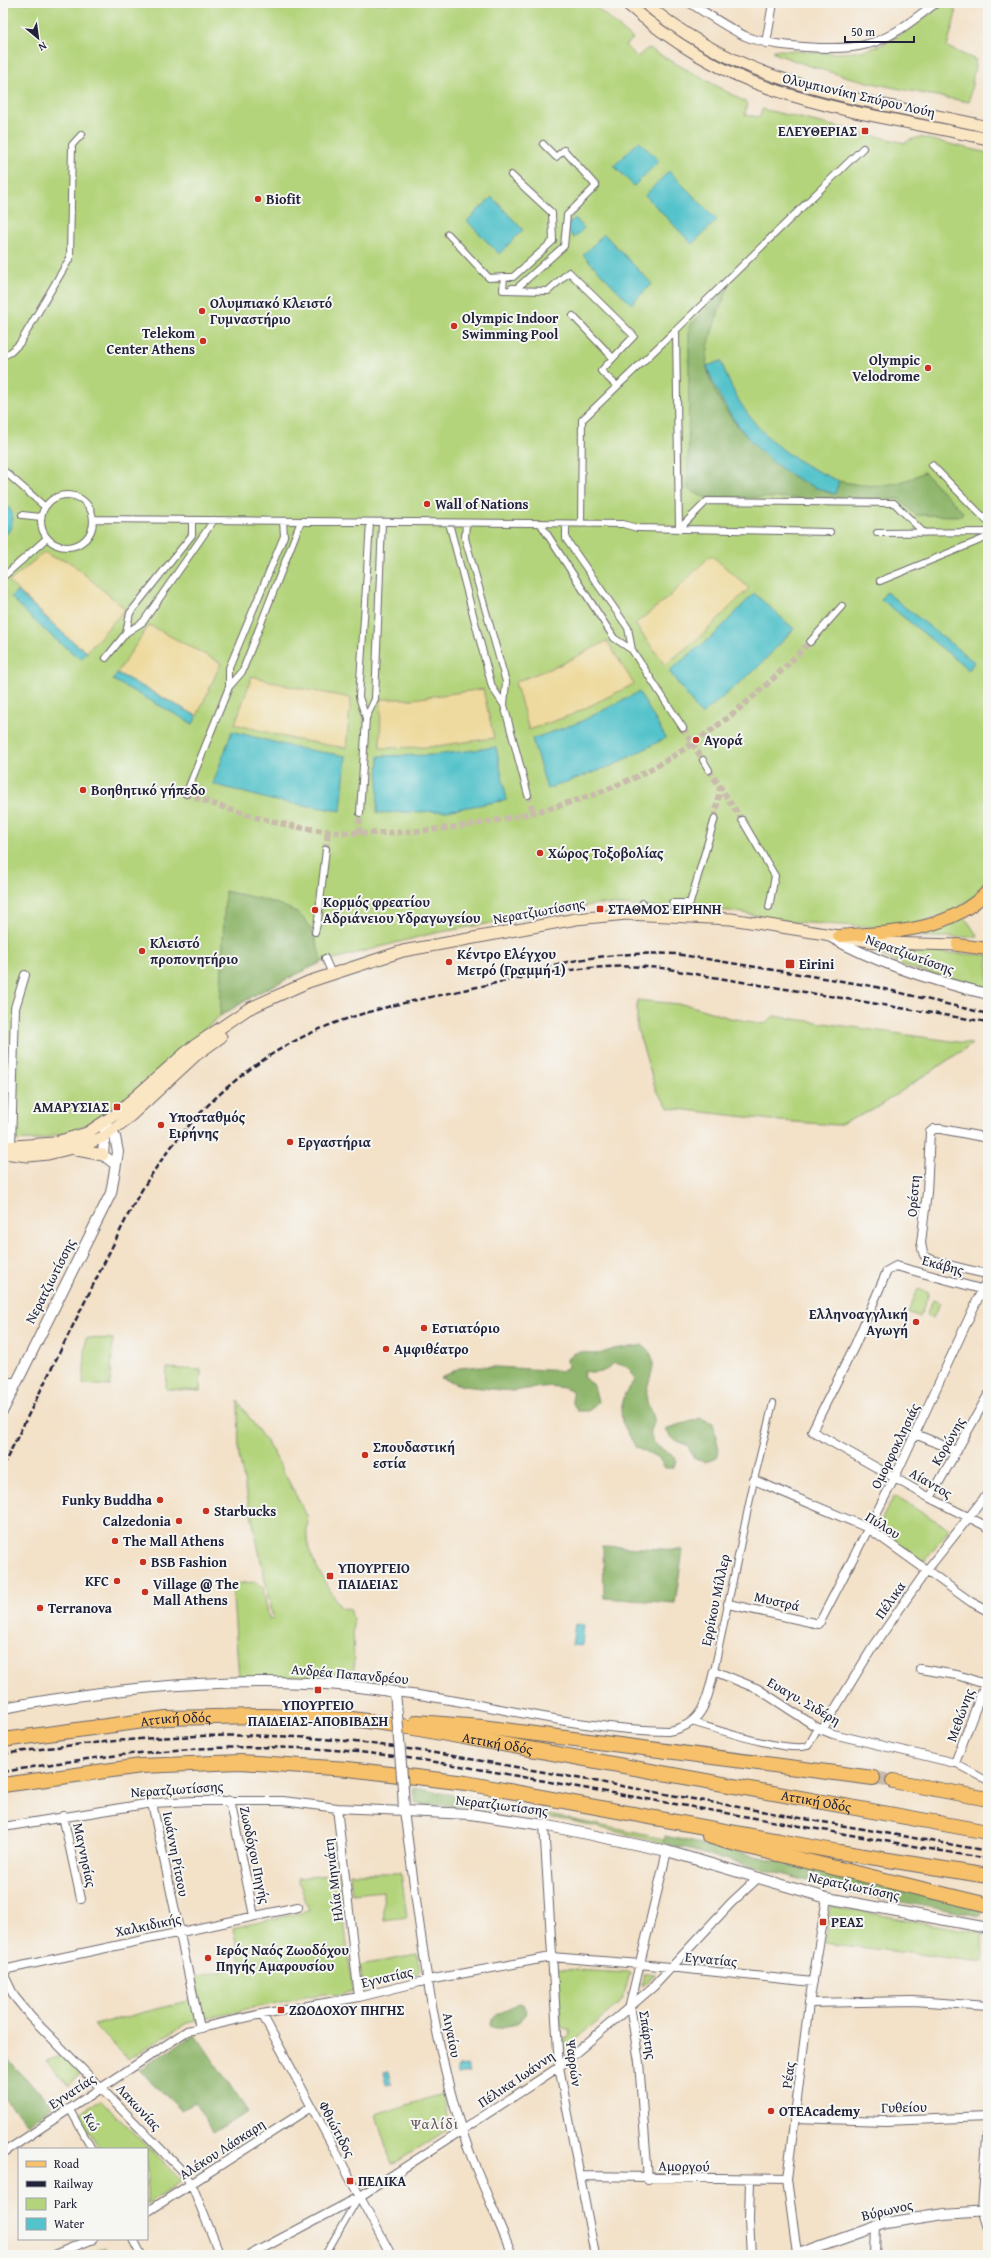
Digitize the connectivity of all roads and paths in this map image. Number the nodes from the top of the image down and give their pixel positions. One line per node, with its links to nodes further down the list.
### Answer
1 (626, 3): 9 (main road, Ολυμπιονίκη Σπύρου Λούη)
2 (645, 3): 7 (main road, Ολυμπιονίκη Σπύρου Λούη)
3 (690, 3): 6 (street)
4 (773, 3): 6 (street)
5 (936, 3): 6 (street)
6 (766, 43)
7 (988, 127)
8 (82, 134): 18 (street)
9 (988, 140)
10 (543, 144): 15 (street)
11 (863, 148): 17 (street)
12 (510, 175): 14 (street)
13 (448, 234): 14 (street)
14 (504, 277): 15 (street)
15 (503, 288): 19 (street)
16 (573, 316): 19 (street)
17 (676, 330): 20 (street); 39 (street)
18 (3, 356)
19 (613, 358): 20 (street)
20 (617, 386): 38 (street)
21 (932, 465): 31 (street)
22 (3, 470): 23 (street)
23 (44, 506): 25 (street); 26 (street)
24 (22, 515): 25 (street)
25 (41, 517): 45 (street)
26 (93, 519): 27 (street); 45 (street)
27 (192, 520): 28 (street); 49 (street)
28 (214, 520): 29 (street); 49 (street)
29 (284, 521): 30 (street); 53 (street)
30 (301, 522): 32 (street); 53 (street)
31 (988, 522)
32 (370, 523): 33 (street); 55 (street)
33 (382, 523): 34 (street); 55 (street)
34 (449, 523): 35 (street); 54 (street)
35 (466, 523): 36 (street); 54 (street)
36 (540, 524): 37 (street); 51 (street)
37 (566, 524): 38 (street); 51 (street)
38 (581, 524): 39 (street)
39 (679, 530): 40 (street); 43 (street)
40 (830, 532)
41 (988, 532): 43 (street)
42 (876, 533): 43 (street)
43 (924, 533)
44 (988, 537): 47 (street)
45 (47, 538): 46 (street)
46 (3, 577)
47 (880, 582)
48 (842, 606): 50 (street)
49 (126, 633): 52 (street)
50 (810, 642)
51 (632, 650): 56 (street)
52 (106, 658)
53 (229, 687): 59 (street)
54 (504, 705): 60 (street)
55 (366, 718): 61 (street)
56 (683, 728)
57 (703, 760): 58 (street)
58 (709, 770)
59 (186, 794)
60 (528, 795)
61 (360, 813)
62 (715, 818): 67 (street)
63 (742, 820): 68 (street)
64 (326, 849): 70 (street)
65 (988, 891): 72 (main road)
66 (643, 902): 69 (street)
67 (672, 903)
68 (770, 907)
69 (641, 914): 71 (main road, Νερατζιωτίσσης); 77 (main road, Νερατζιωτίσσης)
70 (315, 932)
71 (825, 934): 72 (main road, Νερατζιωτίσσης); 79 (street, Νερατζιωτίσσης)
72 (839, 936): 74 (main road, Νερατζιωτίσσης)
73 (988, 943): 74 (main road)
74 (958, 945): 75 (main road)
75 (988, 949)
76 (325, 958): 77 (street)
77 (332, 974): 80 (main road, Νερατζιωτίσσης)
78 (25, 975): 84 (street)
79 (988, 994)
80 (267, 1002): 81 (main road, Νερατζιωτίσσης); 82 (main road, Νερατζιωτίσσης)
81 (105, 1123): 82 (street, Νερατζιωτίσσης); 84 (main road)
82 (109, 1134): 85 (main road, Νερατζιωτίσσης); 86 (street, Νερατζιωτίσσης); 87 (street, Νερατζιωτίσσης)
83 (988, 1138): 88 (street, Ορέστη)
84 (6, 1149): 85 (main road, Νερατζιωτίσσης)
85 (66, 1150): 86 (main road)
86 (103, 1155): 87 (street)
87 (115, 1164): 91 (street, Νερατζιωτίσσης)
88 (988, 1275): 89 (street, Ομορφοκλησιάς)
89 (985, 1290): 95 (street, Εκάβης); 96 (street, Ομορφοκλησιάς)
90 (3, 1382): 91 (street)
91 (15, 1382): 94 (street, Νερατζιωτίσσης)
92 (988, 1395): 97 (street, Κορώνης)
93 (773, 1402): 99 (street, Ερρίκου Μίλλερ)
94 (3, 1410)
95 (818, 1416): 98 (street, Αίαντος)
96 (915, 1434): 97 (street); 98 (street, Ομορφοκλησιάς)
97 (957, 1451): 101 (street, Κορώνης)
98 (895, 1477): 101 (street, Αίαντος); 104 (street, Ομορφοκλησιάς)
99 (754, 1480): 104 (street, Πύλου); 106 (street, Ερρίκου Μίλλερ)
100 (988, 1493): 102 (street, Πέλικα)
101 (930, 1498): 102 (street, Αίαντος)
102 (967, 1518): 103 (street, Αίαντος); 105 (street, Πέλικα)
103 (988, 1527)
104 (868, 1528): 105 (street, Πύλου); 108 (street, Ομορφοκλησιάς)
105 (927, 1570): 107 (street, Πύλου); 116 (street, Πέλικα)
106 (728, 1604): 108 (street, Μυστρά); 110 (street, Ερρίκου Μίλλερ)
107 (988, 1611)
108 (819, 1624)
109 (920, 1669): 111 (street)
110 (714, 1670): 115 (street, Ερρίκου Μίλλερ); 116 (street, Ευαγυ. Σιδέρη)
111 (987, 1682): 118 (street, Μεθώνης)
112 (395, 1692): 113 (street, Ανδρέα Παπανδρέου); 114 (street); 115 (street, Ανδρέα Παπανδρέου)
113 (3, 1708)
114 (397, 1720): 117 (highway, Αττική Οδός); 119 (highway); 127 (street, bridge); 132 (highway, Αττική Οδός)
115 (692, 1722): 116 (street)
116 (820, 1729): 118 (street, Ευαγυ. Σιδέρη)
117 (3, 1740)
118 (955, 1763): 121 (street)
119 (873, 1778)
120 (893, 1781): 123 (highway)
121 (988, 1781)
122 (3, 1785): 129 (highway)
123 (988, 1798)
124 (230, 1800): 125 (street, Νερατζιωτίσσης); 126 (street, Νερατζιωτίσσης); 140 (street, Ζωοδόχου Πηγής)
125 (152, 1803): 128 (street, Νερατζιωτίσσης); 142 (street, Ιωάννη Ρίτσου)
126 (337, 1808): 127 (street, Νερατζιωτίσσης); 149 (street, Ηλία Μηνιάτη)
127 (404, 1811): 130 (street, Νερατζιωτίσσης); 147 (street, Αιγαίου)
128 (63, 1816): 131 (street, Νερατζιωτίσσης); 137 (street, Μαγνησίας)
129 (664, 1820): 134 (highway); 138 (highway)
130 (544, 1825): 133 (street, Νερατζιωτίσσης); 143 (street, Ψαρρών)
131 (3, 1827)
132 (988, 1832)
133 (667, 1852): 135 (street, Νερατζιωτίσσης); 144 (street, Σπάρτης)
134 (988, 1876)
135 (759, 1877): 136 (street, Νερατζιωτίσσης); 145 (street, Πέλικα Ιωάννη)
136 (827, 1898): 141 (street, Νερατζιωτίσσης); 148 (street, Ρέας)
137 (81, 1899)
138 (988, 1905)
139 (298, 1907): 140 (street, Χαλκιδικής)
140 (254, 1916): 142 (street, Χαλκιδικής)
141 (988, 1928)
142 (178, 1932): 146 (street, Χαλκιδικής); 154 (street, Ιωάννη Ρίτσου)
143 (551, 1958): 144 (street, Εγνατίας); 147 (street, Εγνατίας); 155 (street, Ψαρρών)
144 (640, 1964): 145 (street, Εγνατίας); 151 (street, Σπάρτης)
145 (673, 1968): 148 (street, Εγνατίας); 151 (street, Πέλικα Ιωάννη)
146 (3, 1972): 156 (street, Λακωνίας)
147 (428, 1980): 149 (street, Εγνατίας); 162 (street, Αιγαίου)
148 (813, 1982): 150 (street, Ρέας)
149 (359, 1997): 153 (street, Εγνατίας)
150 (809, 2003): 152 (street); 160 (street, Ρέας)
151 (630, 2005): 155 (street, Πέλικα Ιωάννη); 166 (street, Σπάρτης)
152 (988, 2006)
153 (262, 2014): 154 (street, Εγνατίας); 158 (street, Φθιώτιδος)
154 (200, 2028): 156 (street, Εγνατίας)
155 (559, 2067): 162 (street, Πέλικα Ιωάννη); 165 (street, Ψαρρών)
156 (102, 2087): 157 (street, Εγνατίας); 169 (street, Λακωνίας)
157 (69, 2108): 163 (street, Κώ); 164 (street, Εγνατίας)
158 (311, 2108): 169 (street, Αλέκου Λάσκαρη); 170 (street, Φθιώτιδος)
159 (988, 2117): 160 (street, Γυθείου)
160 (796, 2118): 167 (street, Ρέας)
161 (988, 2122): 172 (street)
162 (461, 2130): 170 (street, Πέλικα Ιωάννη); 183 (street, Αιγαίου)
163 (91, 2148)
164 (3, 2153)
165 (582, 2176): 166 (street, Αμοργού); 184 (street, Ψαρρών)
166 (648, 2179): 168 (street, Αμοργού)
167 (787, 2179): 168 (street, Αμοργού); 186 (street, Ρέας)
168 (750, 2180): 185 (street)
169 (192, 2185): 171 (street, Αλέκου Λάσκαρη); 179 (street, Λακωνίας)
170 (359, 2197): 180 (street, Πέλικα Ιωάννη); 181 (street); 182 (street, Φθιώτιδος)
171 (148, 2211)
172 (985, 2211): 173 (street, Βύρωνος); 174 (street)
173 (876, 2226): 186 (street, Βύρωνος); 187 (street)
174 (988, 2230)
175 (91, 2240): 177 (street)
176 (134, 2240): 178 (street)
177 (54, 2255)
178 (141, 2255)
179 (220, 2255)
180 (250, 2255)
181 (325, 2255)
182 (391, 2255)
183 (512, 2255)
184 (596, 2255)
185 (751, 2255)
186 (797, 2255)
187 (875, 2255)

